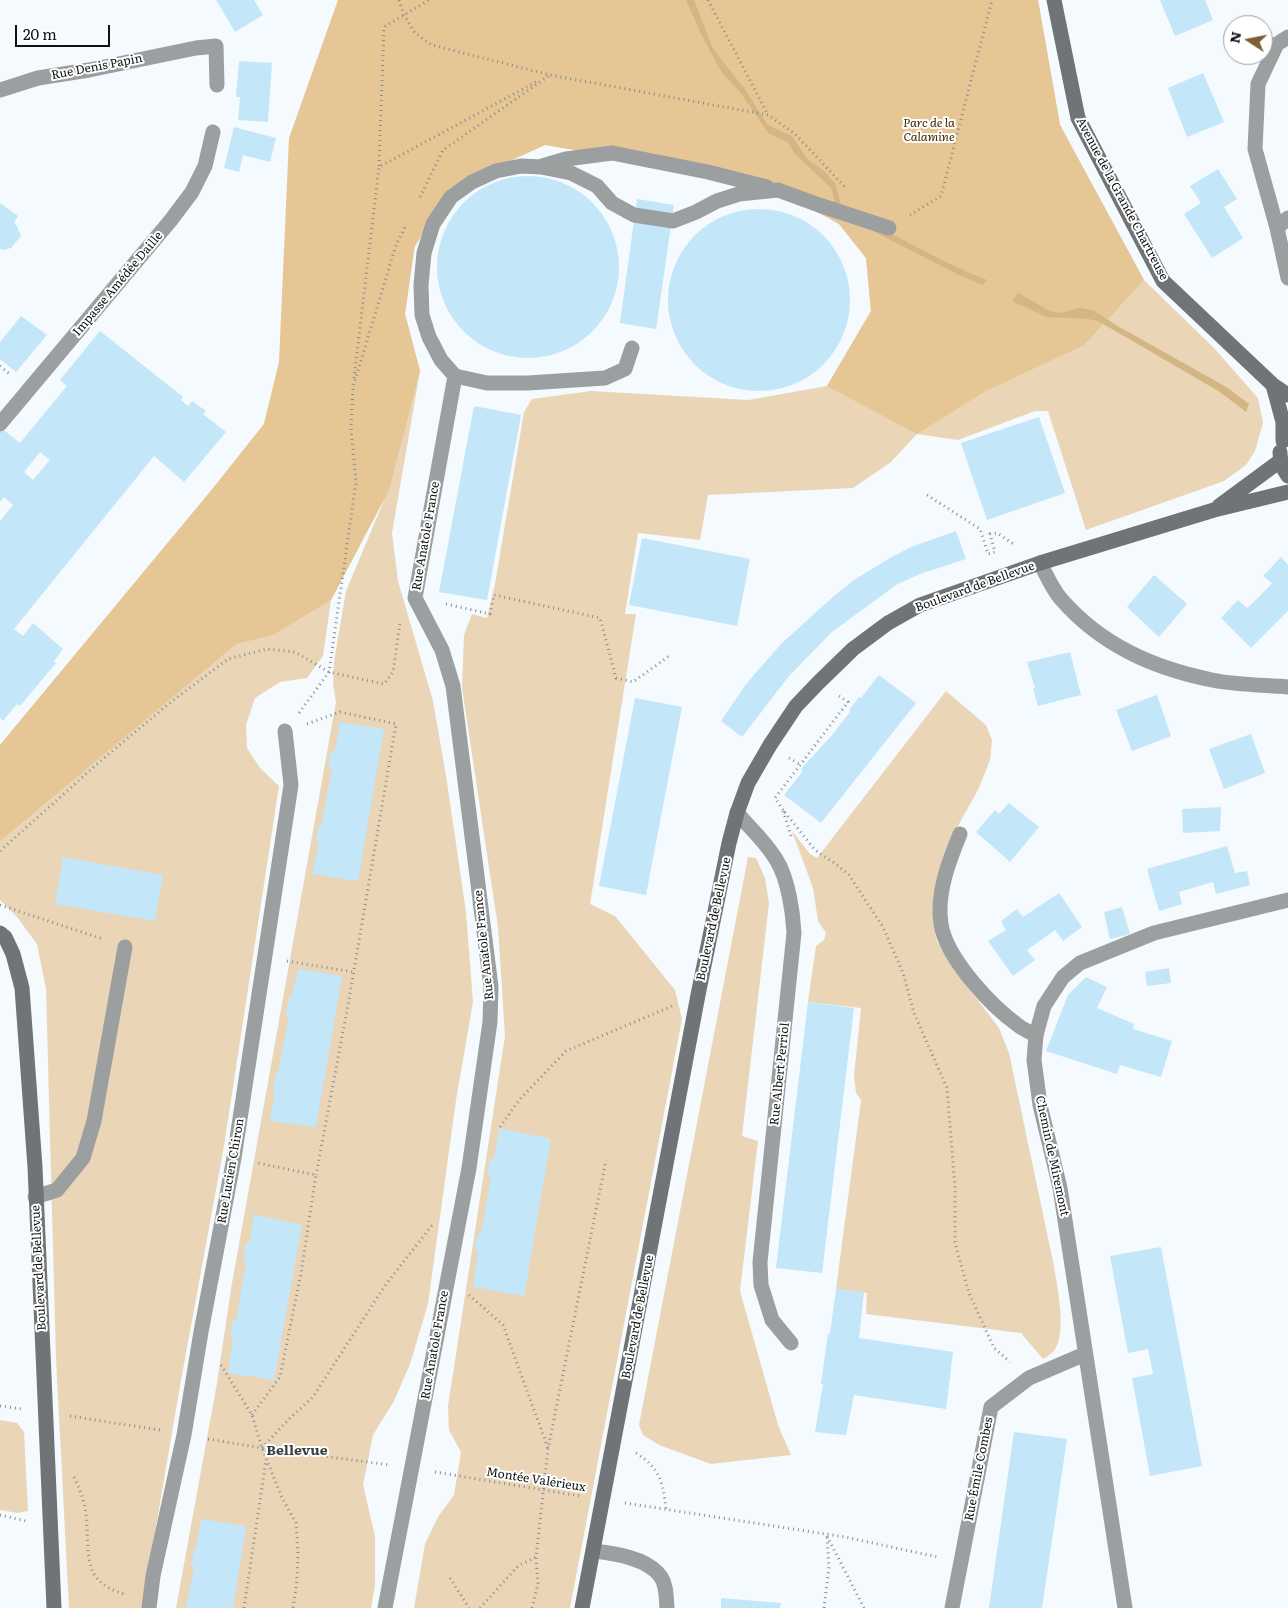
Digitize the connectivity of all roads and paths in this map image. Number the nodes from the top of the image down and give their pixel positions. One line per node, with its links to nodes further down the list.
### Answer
1 (399, 0): 6 (path)
2 (428, 0): 6 (path)
3 (708, 0): 11 (path)
4 (992, 0): 18 (path)
5 (1054, 0): 22 (main road, Avenue de la Grande Chartreuse)
6 (404, 15): 8 (path); 14 (path)
7 (1288, 37): 17 (street)
8 (550, 75): 11 (path); 14 (path)
9 (217, 85): 10 (street, Rue Denis Papin)
10 (0, 90)
11 (768, 116): 15 (path)
12 (213, 132): 25 (street, Impasse Amédée Daille)
13 (541, 166): 16 (street); 16 (street); 21 (street)
14 (379, 167): 23 (path)
15 (845, 187)
16 (778, 190): 18 (street)
17 (1282, 224): 19 (street)
18 (889, 228)
19 (1288, 278)
20 (632, 348): 21 (street)
21 (455, 376): 58 (street, Rue Anatole France)
22 (1273, 386): 24 (main road, Avenue de la Grande Chartreuse); 26 (main road)
23 (353, 387)
24 (1288, 395)
25 (0, 424)
26 (1285, 437): 27 (main road)
27 (1280, 461): 28 (main road); 31 (main road, Boulevard de Bellevue)
28 (1288, 476)
29 (1288, 492): 31 (main road, Boulevard de Bellevue)
30 (927, 495): 33 (path)
31 (1214, 510): 34 (main road, Boulevard de Bellevue)
32 (350, 532): 38 (path)
33 (998, 533)
34 (1040, 563): 39 (street); 43 (main road, Boulevard de Bellevue)
35 (475, 610): 37 (path)
36 (400, 620): 38 (path)
37 (670, 656)
38 (329, 672): 41 (path); 46 (path)
39 (1288, 687)
40 (848, 702): 42 (path)
41 (285, 732): 51 (street, Rue Lucien Chiron); 52 (path)
42 (783, 810): 45 (path); 62 (path)
43 (737, 813): 60 (street, Rue Albert Perriol); 69 (main road, Boulevard de Bellevue)
44 (960, 834): 53 (street)
45 (793, 842)
46 (0, 851)
47 (1288, 900): 53 (street, Chemin de Miremont)
48 (0, 905): 50 (path)
49 (0, 933): 57 (main road, Boulevard de Bellevue)
50 (125, 947): 57 (street)
51 (265, 958): 52 (path); 54 (street, Rue Lucien Chiron)
52 (353, 972): 56 (path)
53 (1036, 1035): 61 (street, Chemin de Miremont)
54 (234, 1158): 56 (path); 59 (street, Rue Lucien Chiron)
55 (606, 1160): 72 (path)
56 (316, 1175): 65 (path)
57 (35, 1197): 70 (main road, Boulevard de Bellevue)
58 (447, 1276): 72 (path); 89 (street, Rue Anatole France)
59 (201, 1332): 65 (path); 86 (street, Rue Lucien Chiron)
60 (792, 1342)
61 (1085, 1354): 62 (street, Rue Émile Combes); 98 (street, Chemin de Miremont)
62 (1029, 1378): 82 (street, Rue Émile Combes)
63 (0, 1406): 64 (path)
64 (22, 1409)
65 (252, 1415): 71 (path)
66 (75, 1417): 67 (path)
67 (160, 1430)
68 (219, 1441): 71 (path)
69 (614, 1447): 77 (main road, Boulevard de Bellevue); 78 (path)
70 (47, 1448): 84 (path); 85 (main road, Boulevard de Bellevue)
71 (262, 1448): 73 (path); 74 (path)
72 (548, 1449): 76 (path)
73 (266, 1459): 87 (path); 88 (path)
74 (369, 1463)
75 (464, 1477): 76 (path, Montée Valérieux)
76 (543, 1490): 77 (path, Montée Valérieux); 81 (path)
77 (604, 1500): 78 (path, Montée Valérieux); 80 (main road, Boulevard de Bellevue)
78 (666, 1509): 79 (path, Montée Valérieux)
79 (827, 1535): 82 (path, Montée Valérieux); 95 (path); 96 (path)
80 (594, 1551): 93 (main road, Boulevard de Bellevue); 94 (street)
81 (536, 1557): 91 (path); 92 (path)
82 (961, 1562): 97 (street, Rue Émile Combes)
83 (450, 1578): 90 (path)
84 (128, 1595)
85 (54, 1608)
86 (149, 1608)
87 (244, 1608)
88 (293, 1608)
89 (385, 1608)
90 (469, 1608)
91 (480, 1608)
92 (532, 1608)
93 (582, 1608)
94 (667, 1608)
95 (824, 1608)
96 (864, 1608)
97 (952, 1608)
98 (1125, 1608)

